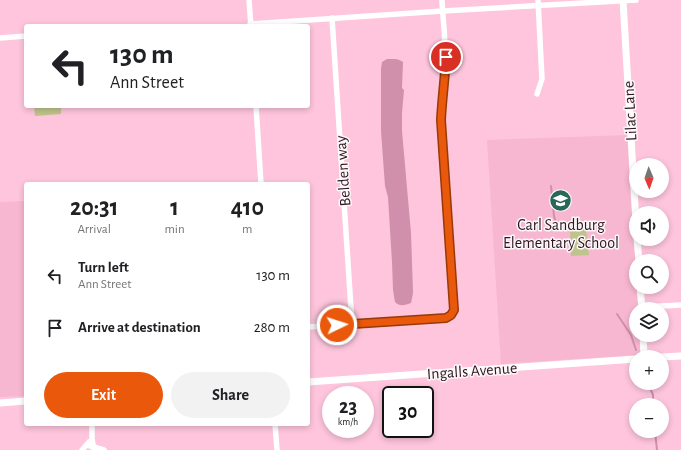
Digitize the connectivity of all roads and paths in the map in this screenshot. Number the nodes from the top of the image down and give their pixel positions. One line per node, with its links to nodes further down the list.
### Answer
1 (249, 0): 8 (street)
2 (442, 0): 6 (street)
3 (636, 0): 4 (street)
4 (623, 1): 5 (street); 15 (street, Lilac Lane)
5 (538, 2): 6 (street); 12 (street)
6 (443, 10): 7 (street); 18 (street)
7 (332, 18): 9 (street); 18 (street, Belden way)
8 (250, 24)
9 (262, 24)
10 (24, 36): 11 (street)
11 (0, 38)
12 (537, 94)
13 (256, 108): 14 (street)
14 (261, 182)
15 (635, 206)
16 (681, 305): 17 (street)
17 (669, 306)
18 (352, 324): 19 (street)
19 (310, 327)
20 (681, 356): 21 (street)
21 (669, 357)
22 (629, 359): 23 (street, Ingalls Avenue)
23 (310, 382)
24 (24, 401): 25 (street)
25 (0, 403)
26 (92, 426): 28 (street)
27 (276, 426): 33 (street)
28 (92, 439): 29 (street); 30 (street)
29 (87, 445): 30 (street); 31 (street)
30 (94, 449): 32 (street)
31 (82, 450)
32 (104, 450)
33 (277, 450)

